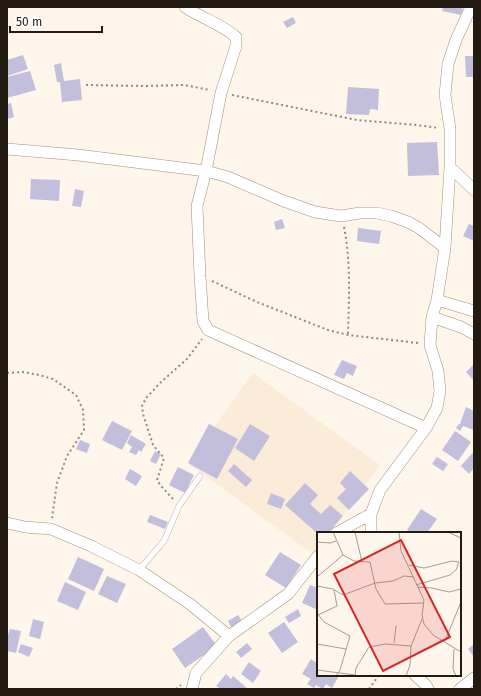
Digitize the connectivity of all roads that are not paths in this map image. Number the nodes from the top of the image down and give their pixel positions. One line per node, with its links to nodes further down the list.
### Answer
1 (471, 7): 4 (street)
2 (190, 9): 5 (street)
3 (7, 149): 5 (street)
4 (450, 167): 6 (street); 7 (street)
5 (206, 171): 7 (street); 12 (street)
6 (474, 190)
7 (444, 248): 8 (street)
8 (437, 300): 9 (street); 10 (street)
9 (474, 311)
10 (432, 316): 11 (street); 12 (street)
11 (474, 334)
12 (426, 428): 14 (street)
13 (200, 476): 19 (lane)
14 (371, 514): 16 (street); 17 (street)
15 (7, 523): 19 (street)
16 (338, 532)
17 (371, 532)
18 (317, 557): 20 (street)
19 (140, 570): 20 (street)
20 (229, 636): 23 (street)
21 (416, 676): 24 (street)
22 (474, 678): 25 (street)
23 (192, 689)
24 (428, 689)
25 (460, 689)

